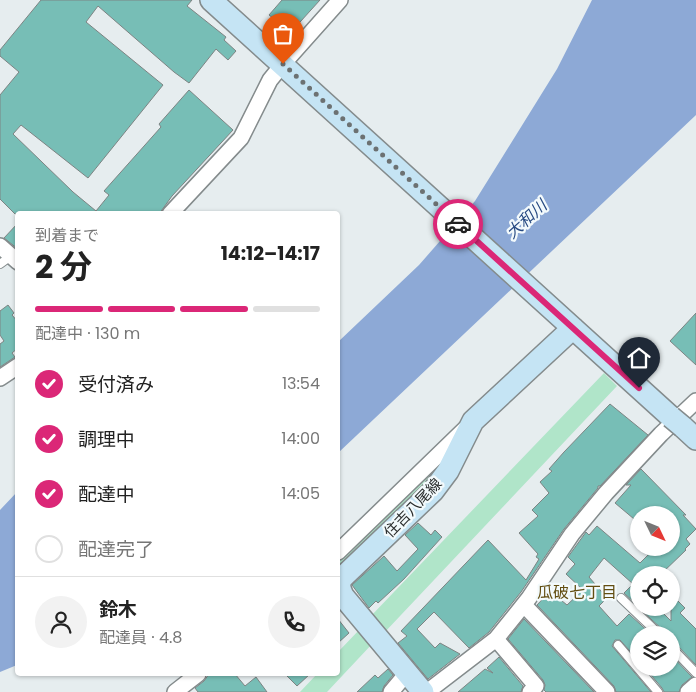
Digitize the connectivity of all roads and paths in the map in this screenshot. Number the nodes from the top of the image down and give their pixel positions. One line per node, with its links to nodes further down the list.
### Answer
1 (211, 0): 3 (main road)
2 (340, 0): 3 (street)
3 (286, 68): 4 (street); 5 (main road)
4 (173, 211)
5 (570, 325): 9 (main road, 住吉八尾線); 10 (main road)
6 (15, 368): 7 (street)
7 (0, 378)
8 (696, 401): 15 (street)
9 (473, 421): 11 (street); 12 (main road, 住吉八尾線)
10 (683, 428)
11 (340, 550)
12 (340, 581)
13 (340, 589): 20 (main road, 住吉八尾線)
14 (621, 598): 16 (lane)
15 (524, 605): 17 (street); 29 (street)
16 (651, 626)
17 (496, 639): 27 (street); 28 (street)
18 (618, 645): 30 (lane)
19 (680, 656): 21 (lane)
20 (407, 673): 25 (street); 26 (main road, 住吉八尾線)
21 (696, 673)
22 (195, 676): 24 (street)
23 (696, 686): 31 (street)
24 (175, 692)
25 (391, 692)
26 (423, 692)
27 (427, 692)
28 (530, 692)
29 (607, 692)
30 (658, 692)
31 (688, 692)

